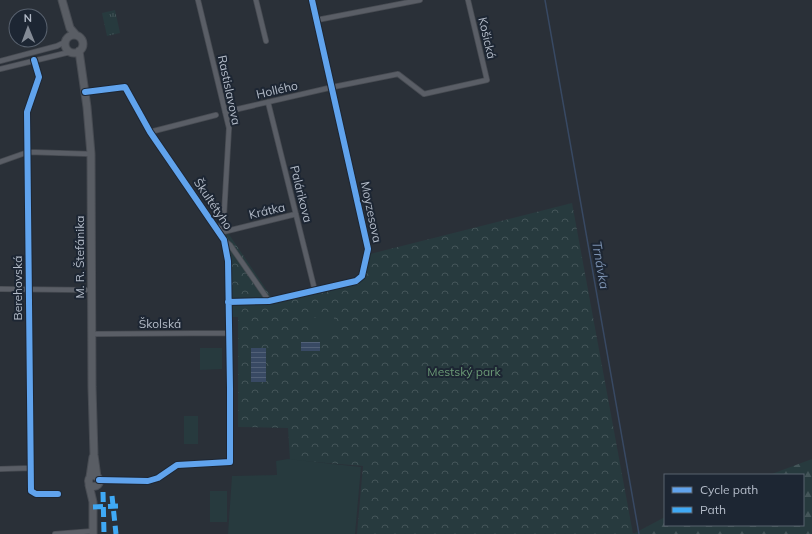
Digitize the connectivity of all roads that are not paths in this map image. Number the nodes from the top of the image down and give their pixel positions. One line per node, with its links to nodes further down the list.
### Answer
1 (62, 0): 8 (street)
2 (198, 0): 21 (street, Rastislavova)
3 (256, 0): 11 (street)
4 (312, 0): 7 (street)
5 (420, 0): 7 (street)
6 (468, 0): 17 (street, Košická)
7 (317, 20): 18 (street)
8 (70, 28): 9 (street); 10 (street)
9 (76, 35): 10 (street); 12 (street)
10 (67, 40): 12 (street); 13 (street)
11 (266, 41)
12 (74, 52): 15 (street); 19 (street, M. R. Štefánika)
13 (28, 54): 14 (street); 15 (street, Berehovská)
14 (0, 61)
15 (32, 61): 16 (street); 24 (street, Berehovská)
16 (0, 69)
17 (487, 80): 18 (street, Hollého)
18 (333, 87): 20 (street, Hollého); 33 (street, Moyzesova)
19 (85, 92): 23 (street, Škultétyho); 25 (street, M. R. Štefánika)
20 (268, 102): 21 (street, Hollého); 27 (street, Palárikova)
21 (226, 112): 28 (street, Rastislavova)
22 (216, 115): 23 (street)
23 (150, 132): 28 (street, Škultétyho)
24 (28, 152): 25 (street); 26 (street); 30 (street, Berehovská)
25 (91, 154): 37 (street, M. R. Štefánika)
26 (0, 162)
27 (296, 214): 28 (street, Krátka); 33 (street, Palárikova)
28 (219, 233): 29 (street, Škultétyho)
29 (224, 240): 34 (street); 35 (street, Škultétyho)
30 (28, 288): 31 (street); 32 (street); 38 (street, Berehovská)
31 (0, 289)
32 (86, 290)
33 (315, 291): 34 (street, Moyzesova)
34 (269, 301): 35 (street, Moyzesova)
35 (228, 302): 36 (street, Škultétyho)
36 (228, 333): 37 (street, Školská); 40 (street, Škultétyho)
37 (92, 334): 40 (street, M. R. Štefánika)
38 (31, 468): 39 (street); 41 (street, Berehovská)
39 (0, 469)
40 (95, 481): 42 (street, M. R. Štefánika)
41 (58, 494)
42 (93, 532): 43 (street)
43 (55, 534)

